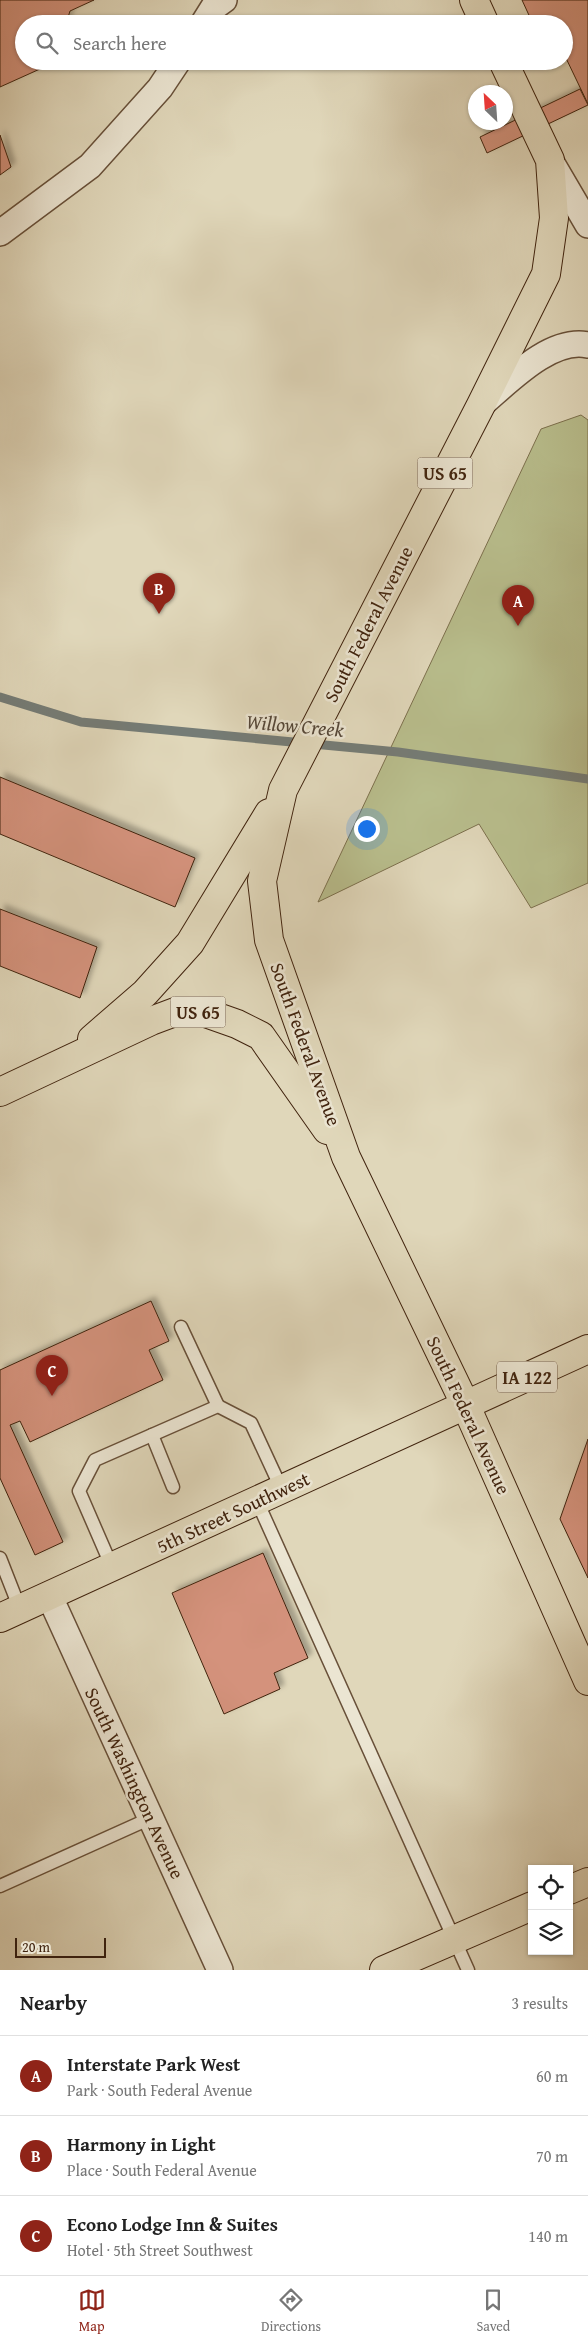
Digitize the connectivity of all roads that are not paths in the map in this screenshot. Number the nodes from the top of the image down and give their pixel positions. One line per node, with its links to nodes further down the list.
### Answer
1 (224, 0): 3 (street)
2 (474, 0): 4 (main road)
3 (209, 15)
4 (481, 15)
5 (172, 70): 9 (street)
6 (507, 70): 7 (main road, US 65)
7 (550, 160): 8 (street); 11 (main road, US 65)
8 (588, 225)
9 (0, 233)
10 (588, 345): 11 (street)
11 (481, 405): 12 (main road, South Federal Avenue / US 65)
12 (283, 790): 13 (main road); 15 (main road, South Federal Avenue / US 65)
13 (64, 1063): 14 (main road, US 65); 15 (main road, US 65)
14 (0, 1092)
15 (346, 1157): 19 (main road, South Federal Avenue / US 65)
16 (181, 1326): 18 (lane)
17 (588, 1349): 19 (main road, IA 122)
18 (218, 1406): 20 (lane); 22 (lane)
19 (466, 1406): 22 (main road, 5th Street Southwest); 28 (main road, South Federal Avenue)
20 (152, 1436): 21 (lane); 25 (lane)
21 (173, 1487)
22 (282, 1490): 23 (main road, 5th Street Southwest)
23 (257, 1501): 25 (main road, 5th Street Southwest); 34 (lane)
24 (0, 1558): 27 (lane)
25 (112, 1567): 26 (main road, 5th Street Southwest)
26 (49, 1595): 27 (main road, 5th Street Southwest); 29 (street, South Washington Avenue)
27 (10, 1613)
28 (588, 1680)
29 (151, 1818): 31 (lane); 35 (street, South Washington Avenue)
30 (588, 1882): 32 (main road)
31 (0, 1886)
32 (573, 1888)
33 (528, 1908): 34 (main road)
34 (454, 1939): 36 (main road); 37 (lane)
35 (220, 1970)
36 (384, 1970)
37 (468, 1970)

